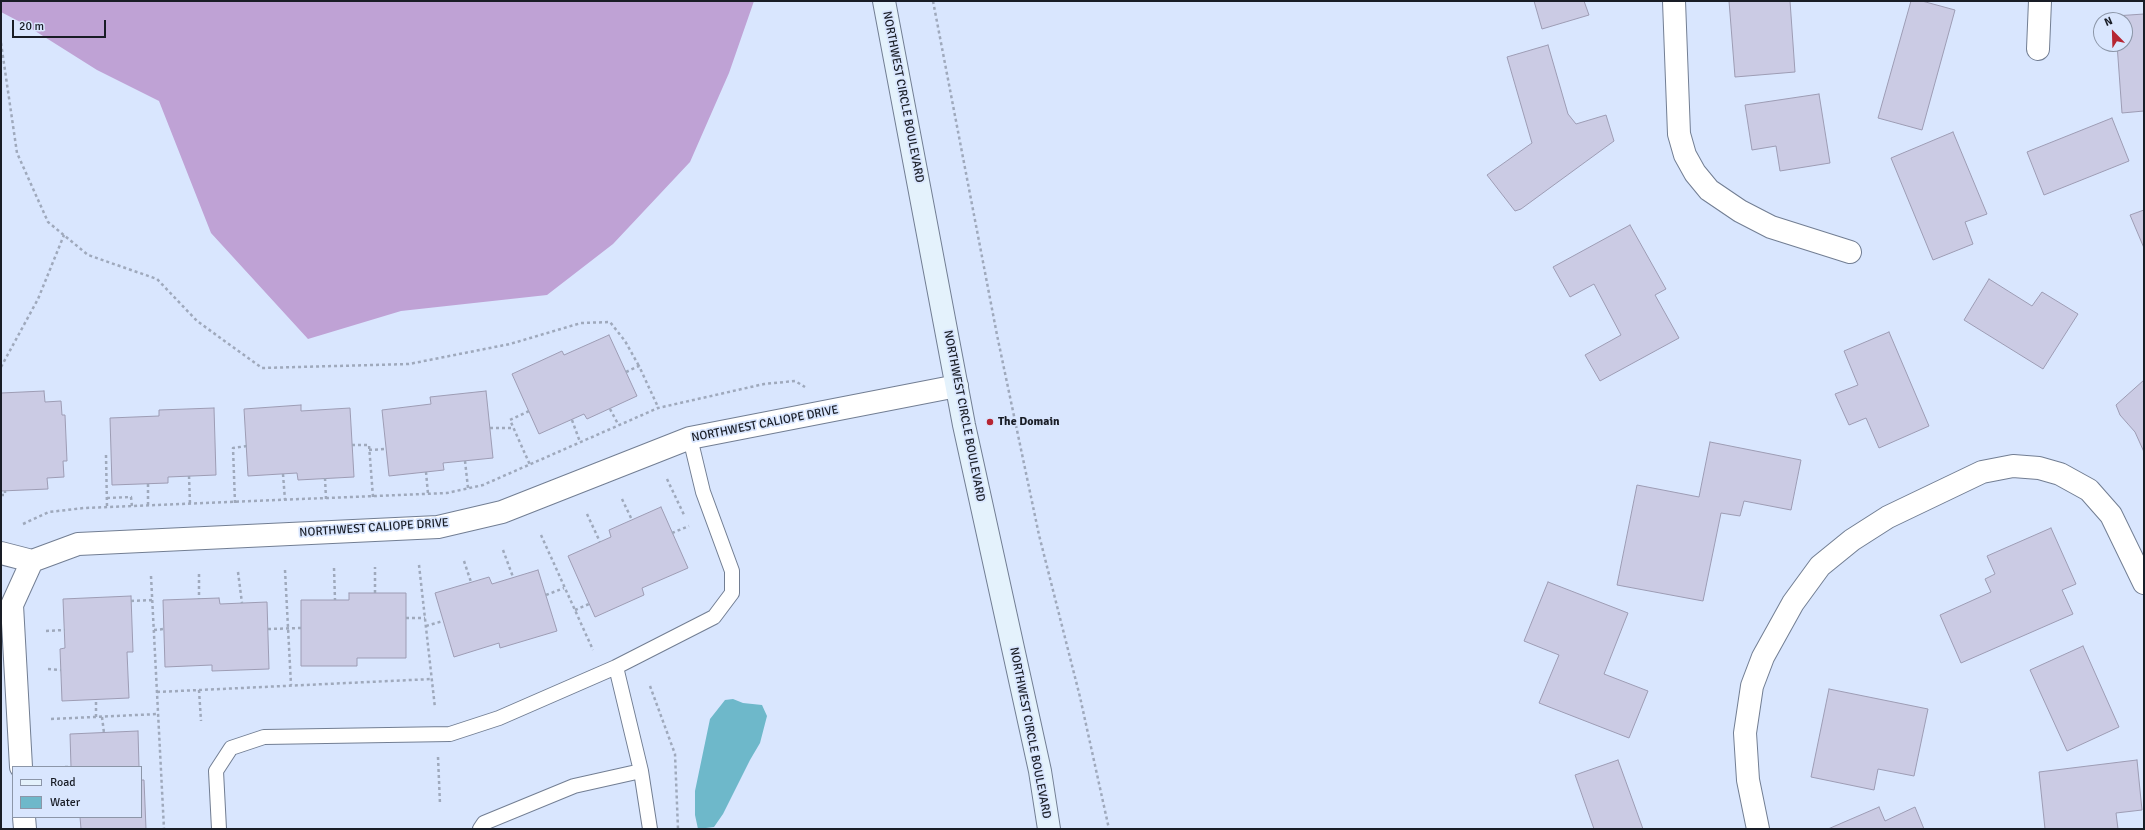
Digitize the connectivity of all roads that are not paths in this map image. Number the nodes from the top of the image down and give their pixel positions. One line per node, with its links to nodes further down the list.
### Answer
1 (884, 1): 6 (main road, NORTHWEST CIRCLE BOULEVARD)
2 (1674, 1): 5 (street)
3 (2040, 1): 4 (street)
4 (2038, 49)
5 (1850, 252)
6 (957, 386): 7 (street, NORTHWEST CALIOPE DRIVE); 19 (main road, NORTHWEST CIRCLE BOULEVARD)
7 (690, 438): 9 (street, NORTHWEST CALIOPE DRIVE); 11 (lane)
8 (1, 553): 9 (street)
9 (32, 561): 12 (street)
10 (2144, 583): 20 (street)
11 (616, 667): 13 (lane); 16 (lane)
12 (21, 766)
13 (641, 771): 17 (lane); 18 (lane)
14 (24, 818): 15 (street)
15 (25, 829)
16 (219, 829)
17 (480, 829)
18 (650, 829)
19 (1049, 829)
20 (1758, 829)

